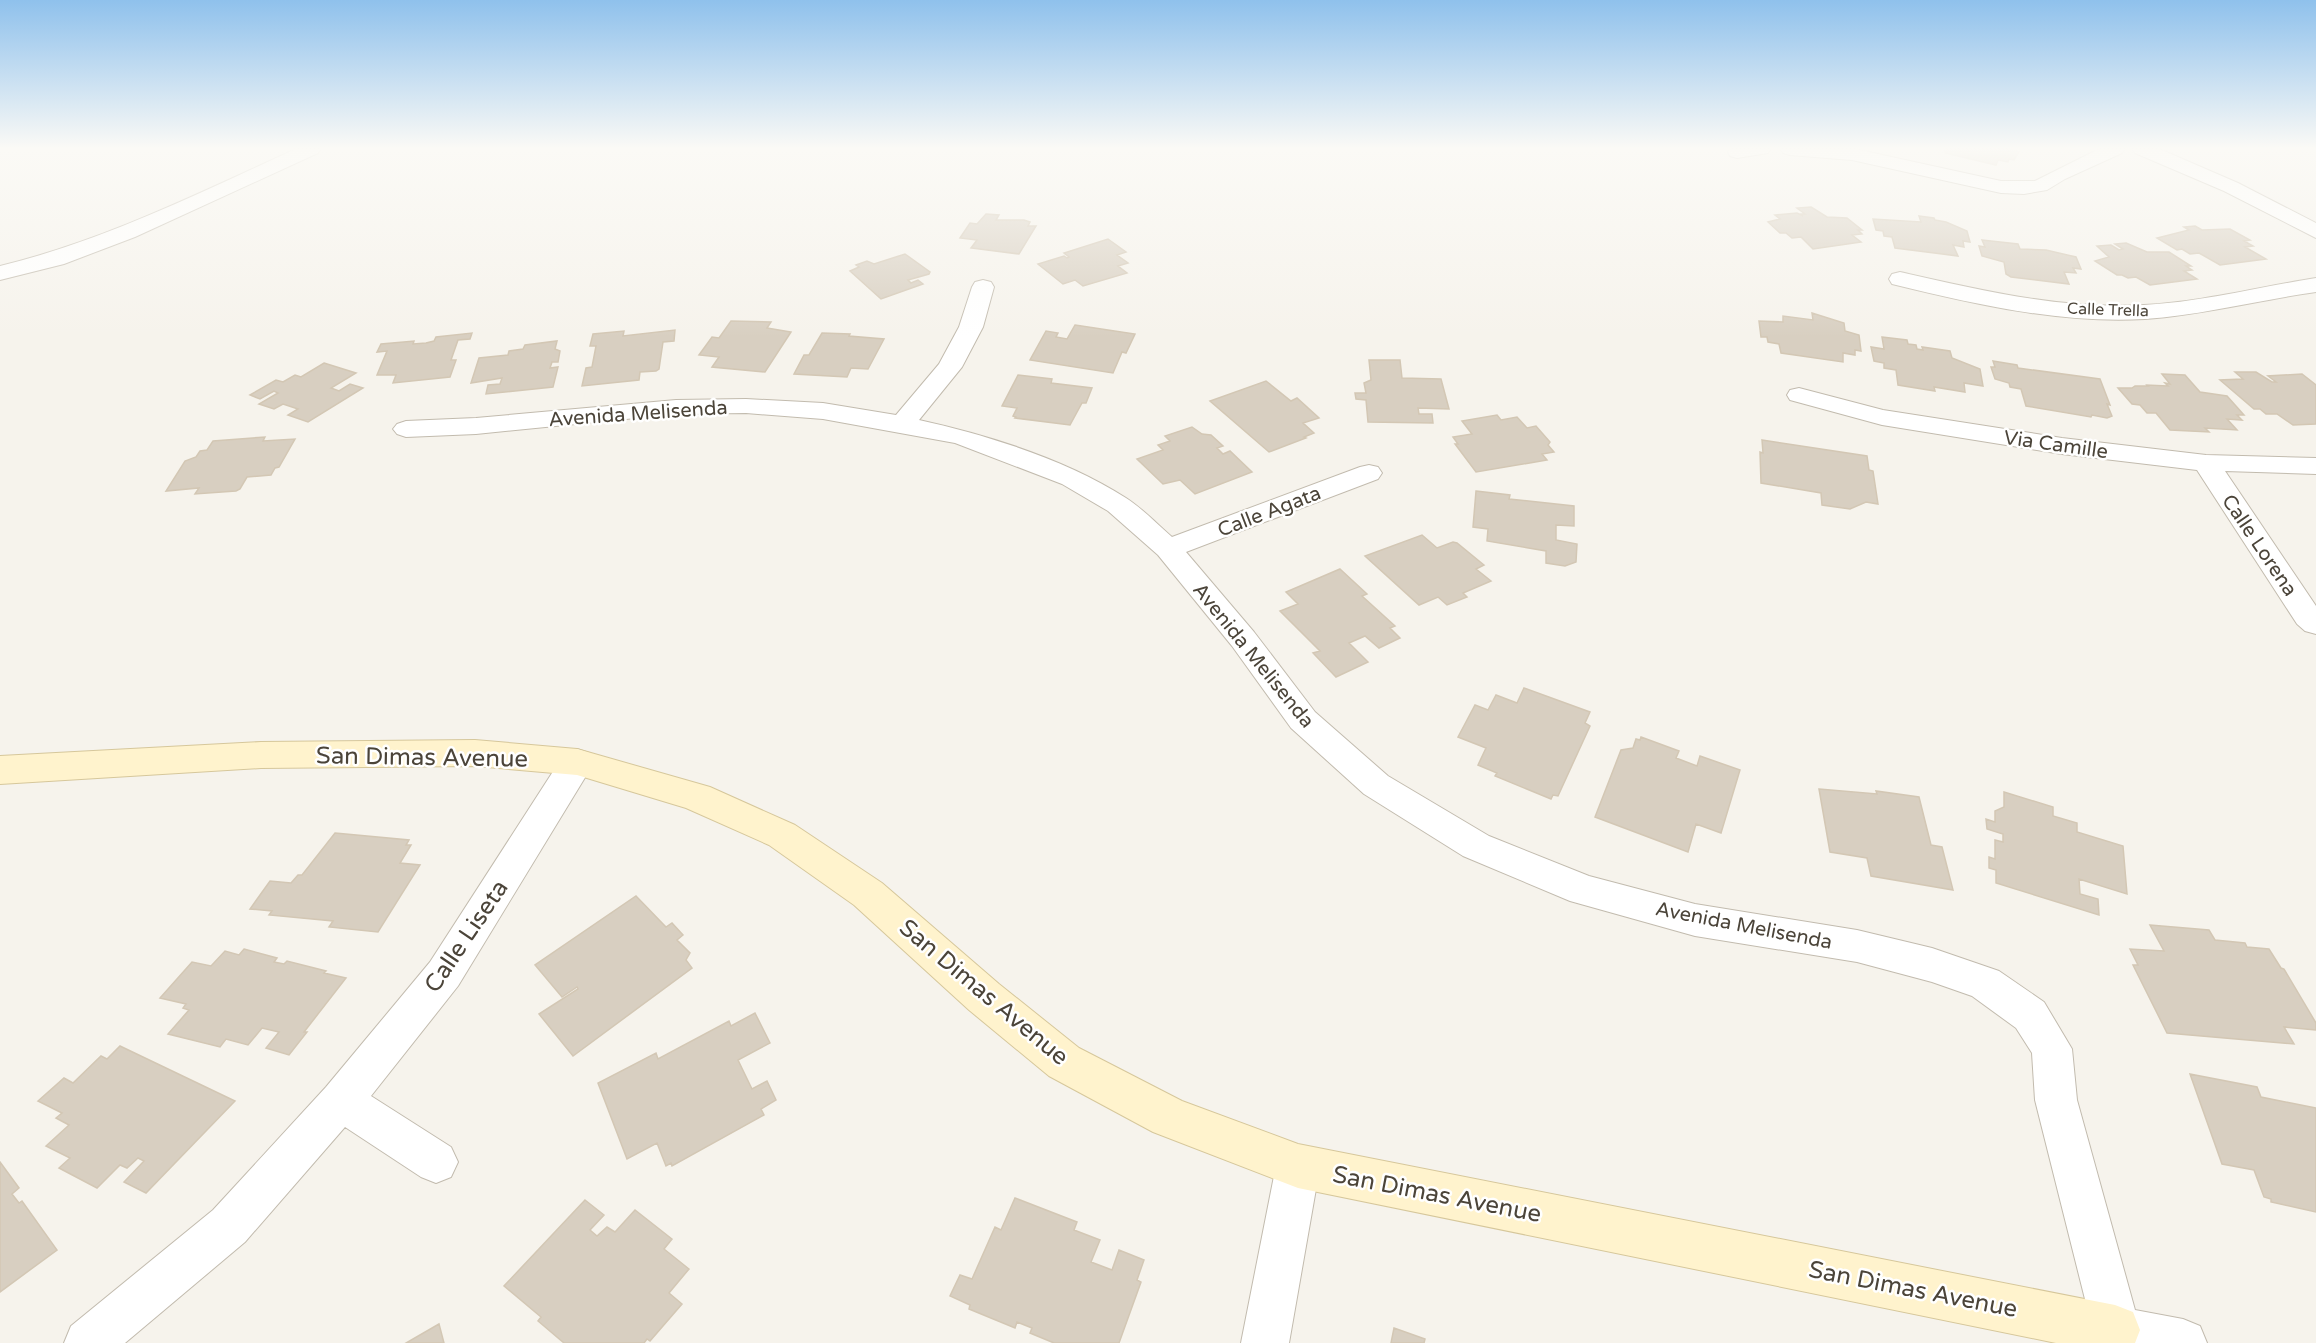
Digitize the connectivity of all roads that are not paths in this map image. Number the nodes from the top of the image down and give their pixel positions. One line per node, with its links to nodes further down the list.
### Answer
1 (174, 212): 4 (street)
2 (2281, 212): 3 (street)
3 (2316, 232)
4 (0, 273)
5 (1900, 279): 6 (street, Calle Trella)
6 (2316, 285)
7 (983, 286): 9 (street)
8 (1799, 395): 11 (street, Via Camille)
9 (902, 424): 10 (street, Avenida Melisenda); 14 (street, Avenida Melisenda)
10 (406, 429)
11 (2206, 463): 12 (street, Via Camille); 15 (street, Calle Lorena)
12 (2316, 466)
13 (1369, 473): 14 (street, Calle Agata)
14 (1168, 549): 21 (street, Avenida Melisenda)
15 (2316, 624)
16 (577, 762): 17 (street, San Dimas Avenue); 18 (street, Calle Liseta); 20 (street, San Dimas Avenue)
17 (0, 770)
18 (341, 1101): 19 (street); 22 (street, Calle Liseta)
19 (436, 1162)
20 (1298, 1166): 21 (street, San Dimas Avenue); 23 (street)
21 (2118, 1336): 24 (street)
22 (88, 1343)
23 (1265, 1343)
24 (2182, 1343)

